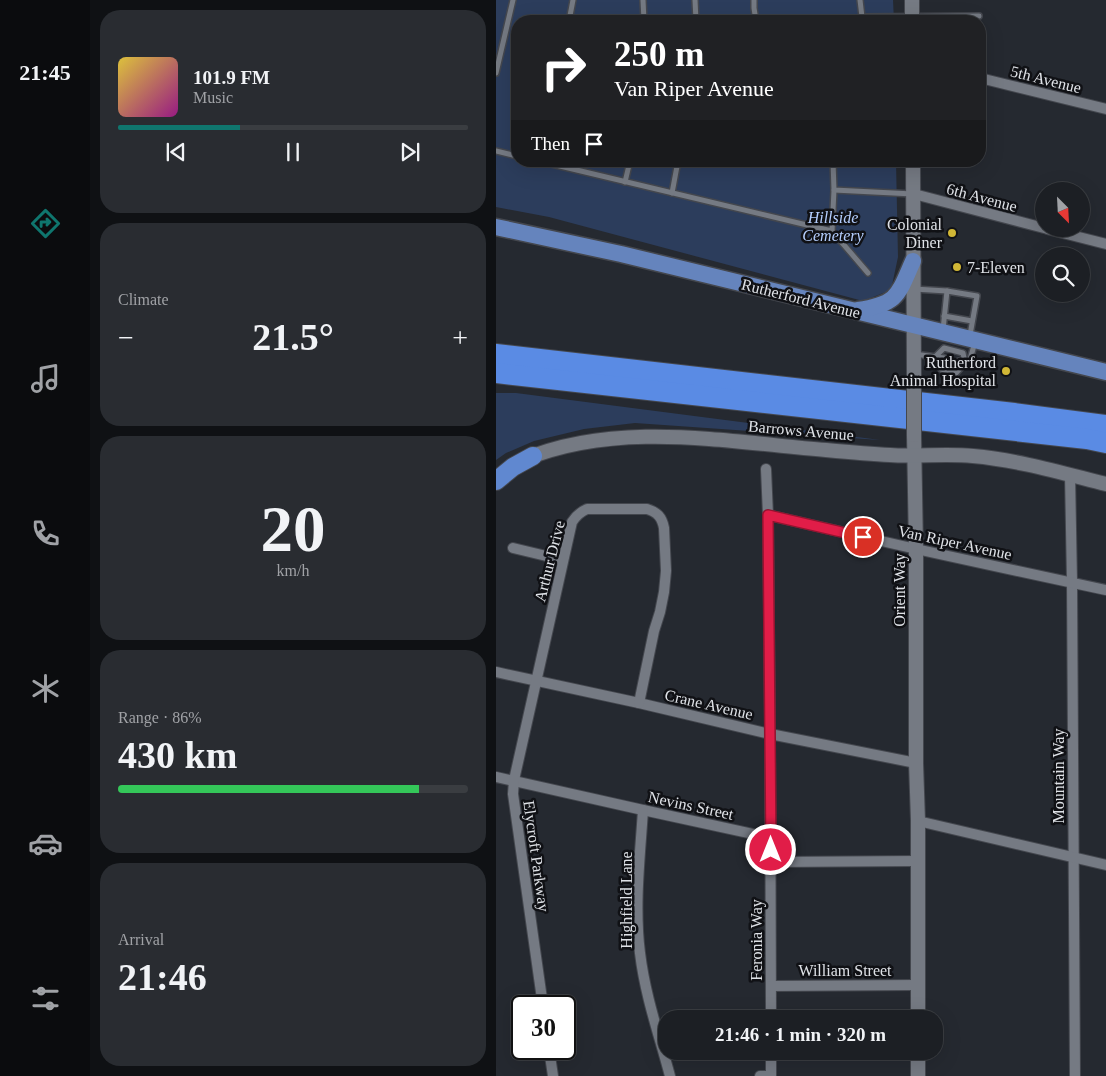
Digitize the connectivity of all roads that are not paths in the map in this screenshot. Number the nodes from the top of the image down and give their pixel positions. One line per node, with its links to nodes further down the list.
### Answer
1 (513, 0): 14 (lane)
2 (573, 0): 8 (lane)
3 (643, 0): 9 (lane)
4 (695, 0): 10 (lane)
5 (754, 0): 11 (lane)
6 (860, 0): 12 (lane)
7 (912, 0): 13 (street)
8 (570, 15)
9 (644, 15)
10 (696, 15)
11 (755, 15)
12 (861, 15)
13 (912, 15)
14 (496, 73)
15 (986, 79): 16 (street, 5th Avenue)
16 (1106, 109)
17 (496, 151): 18 (lane)
18 (511, 155)
19 (566, 167): 24 (lane)
20 (629, 167): 24 (lane)
21 (677, 167): 26 (lane)
22 (833, 167): 25 (lane)
23 (913, 167): 27 (street, Orient Way)
24 (625, 182): 26 (lane)
25 (834, 190): 27 (lane); 30 (lane)
26 (672, 193): 30 (lane)
27 (914, 194): 28 (street, 6th Avenue); 33 (street, Orient Way)
28 (1035, 225)
29 (496, 227): 39 (main road, Rutherford Avenue)
30 (832, 231): 34 (lane)
31 (1083, 238): 32 (street, 6th Avenue)
32 (1106, 244)
33 (913, 261): 35 (street, Orient Way); 39 (main road)
34 (868, 273)
35 (914, 289): 36 (lane); 42 (street, Orient Way)
36 (946, 291): 37 (lane); 40 (lane)
37 (968, 294): 38 (lane); 41 (lane)
38 (966, 300)
39 (852, 311): 42 (main road, Rutherford Avenue)
40 (944, 316): 41 (lane); 43 (lane)
41 (972, 322): 44 (lane)
42 (914, 326): 43 (main road, Rutherford Avenue); 46 (street, Orient Way)
43 (946, 338): 44 (main road, Rutherford Avenue); 47 (lane); 49 (lane)
44 (972, 340): 49 (lane); 50 (main road, Rutherford Avenue)
45 (496, 354): 54 (highway)
46 (914, 354): 47 (lane); 57 (street, Orient Way, bridge)
47 (936, 356): 48 (lane); 49 (lane)
48 (944, 358)
49 (962, 362)
50 (1106, 372)
51 (496, 373): 52 (highway)
52 (524, 376): 53 (highway); 55 (highway)
53 (496, 384)
54 (1106, 425)
55 (1096, 441): 58 (highway)
56 (533, 456): 57 (street, Barrows Avenue); 60 (street, Barrows Avenue); 62 (highway)
57 (914, 456): 61 (street, Barrows Avenue); 66 (street, Orient Way)
58 (1106, 456)
59 (766, 470): 64 (street)
60 (496, 474)
61 (1070, 475): 63 (street, Barrows Avenue); 68 (street, Mountain Way)
62 (496, 480)
63 (1106, 484)
64 (768, 515): 66 (street, Van Riper Avenue); 73 (street)
65 (512, 548): 67 (street)
66 (916, 549): 68 (street, Van Riper Avenue); 74 (street, Orient Way)
67 (563, 560): 71 (street, Arthur Drive); 72 (street, Arthur Drive)
68 (1072, 582): 69 (street, Van Riper Avenue); 80 (street, Mountain Way)
69 (1106, 590)
70 (496, 672): 71 (street, Crane Avenue)
71 (535, 682): 72 (street, Crane Avenue); 76 (street, Elycroft Parkway)
72 (639, 703): 73 (street, Crane Avenue)
73 (770, 734): 74 (street, Crane Avenue); 79 (street)
74 (916, 763): 78 (street, Orient Way)
75 (496, 777): 76 (street, Nevins Street)
76 (514, 780): 77 (street, Nevins Street); 86 (street, Elycroft Parkway)
77 (643, 810): 79 (street, Nevins Street); 93 (street, Highfield Lane)
78 (918, 821): 80 (street); 81 (street, Orient Way)
79 (771, 838): 82 (street)
80 (1074, 858): 83 (street); 97 (street, Mountain Way)
81 (917, 861): 82 (street); 84 (street, Orient Way)
82 (771, 862): 85 (street, Feronia Way)
83 (1106, 865)
84 (918, 985): 85 (street, William Street); 88 (street, Orient Way)
85 (771, 986): 87 (street, Feronia Way)
86 (541, 995)
87 (771, 1010)
88 (918, 1010)
89 (551, 1060): 92 (street)
90 (771, 1060): 95 (street)
91 (918, 1060): 96 (street)
92 (553, 1076)
93 (670, 1076)
94 (760, 1076): 95 (street)
95 (771, 1076)
96 (918, 1076)
97 (1075, 1076)

